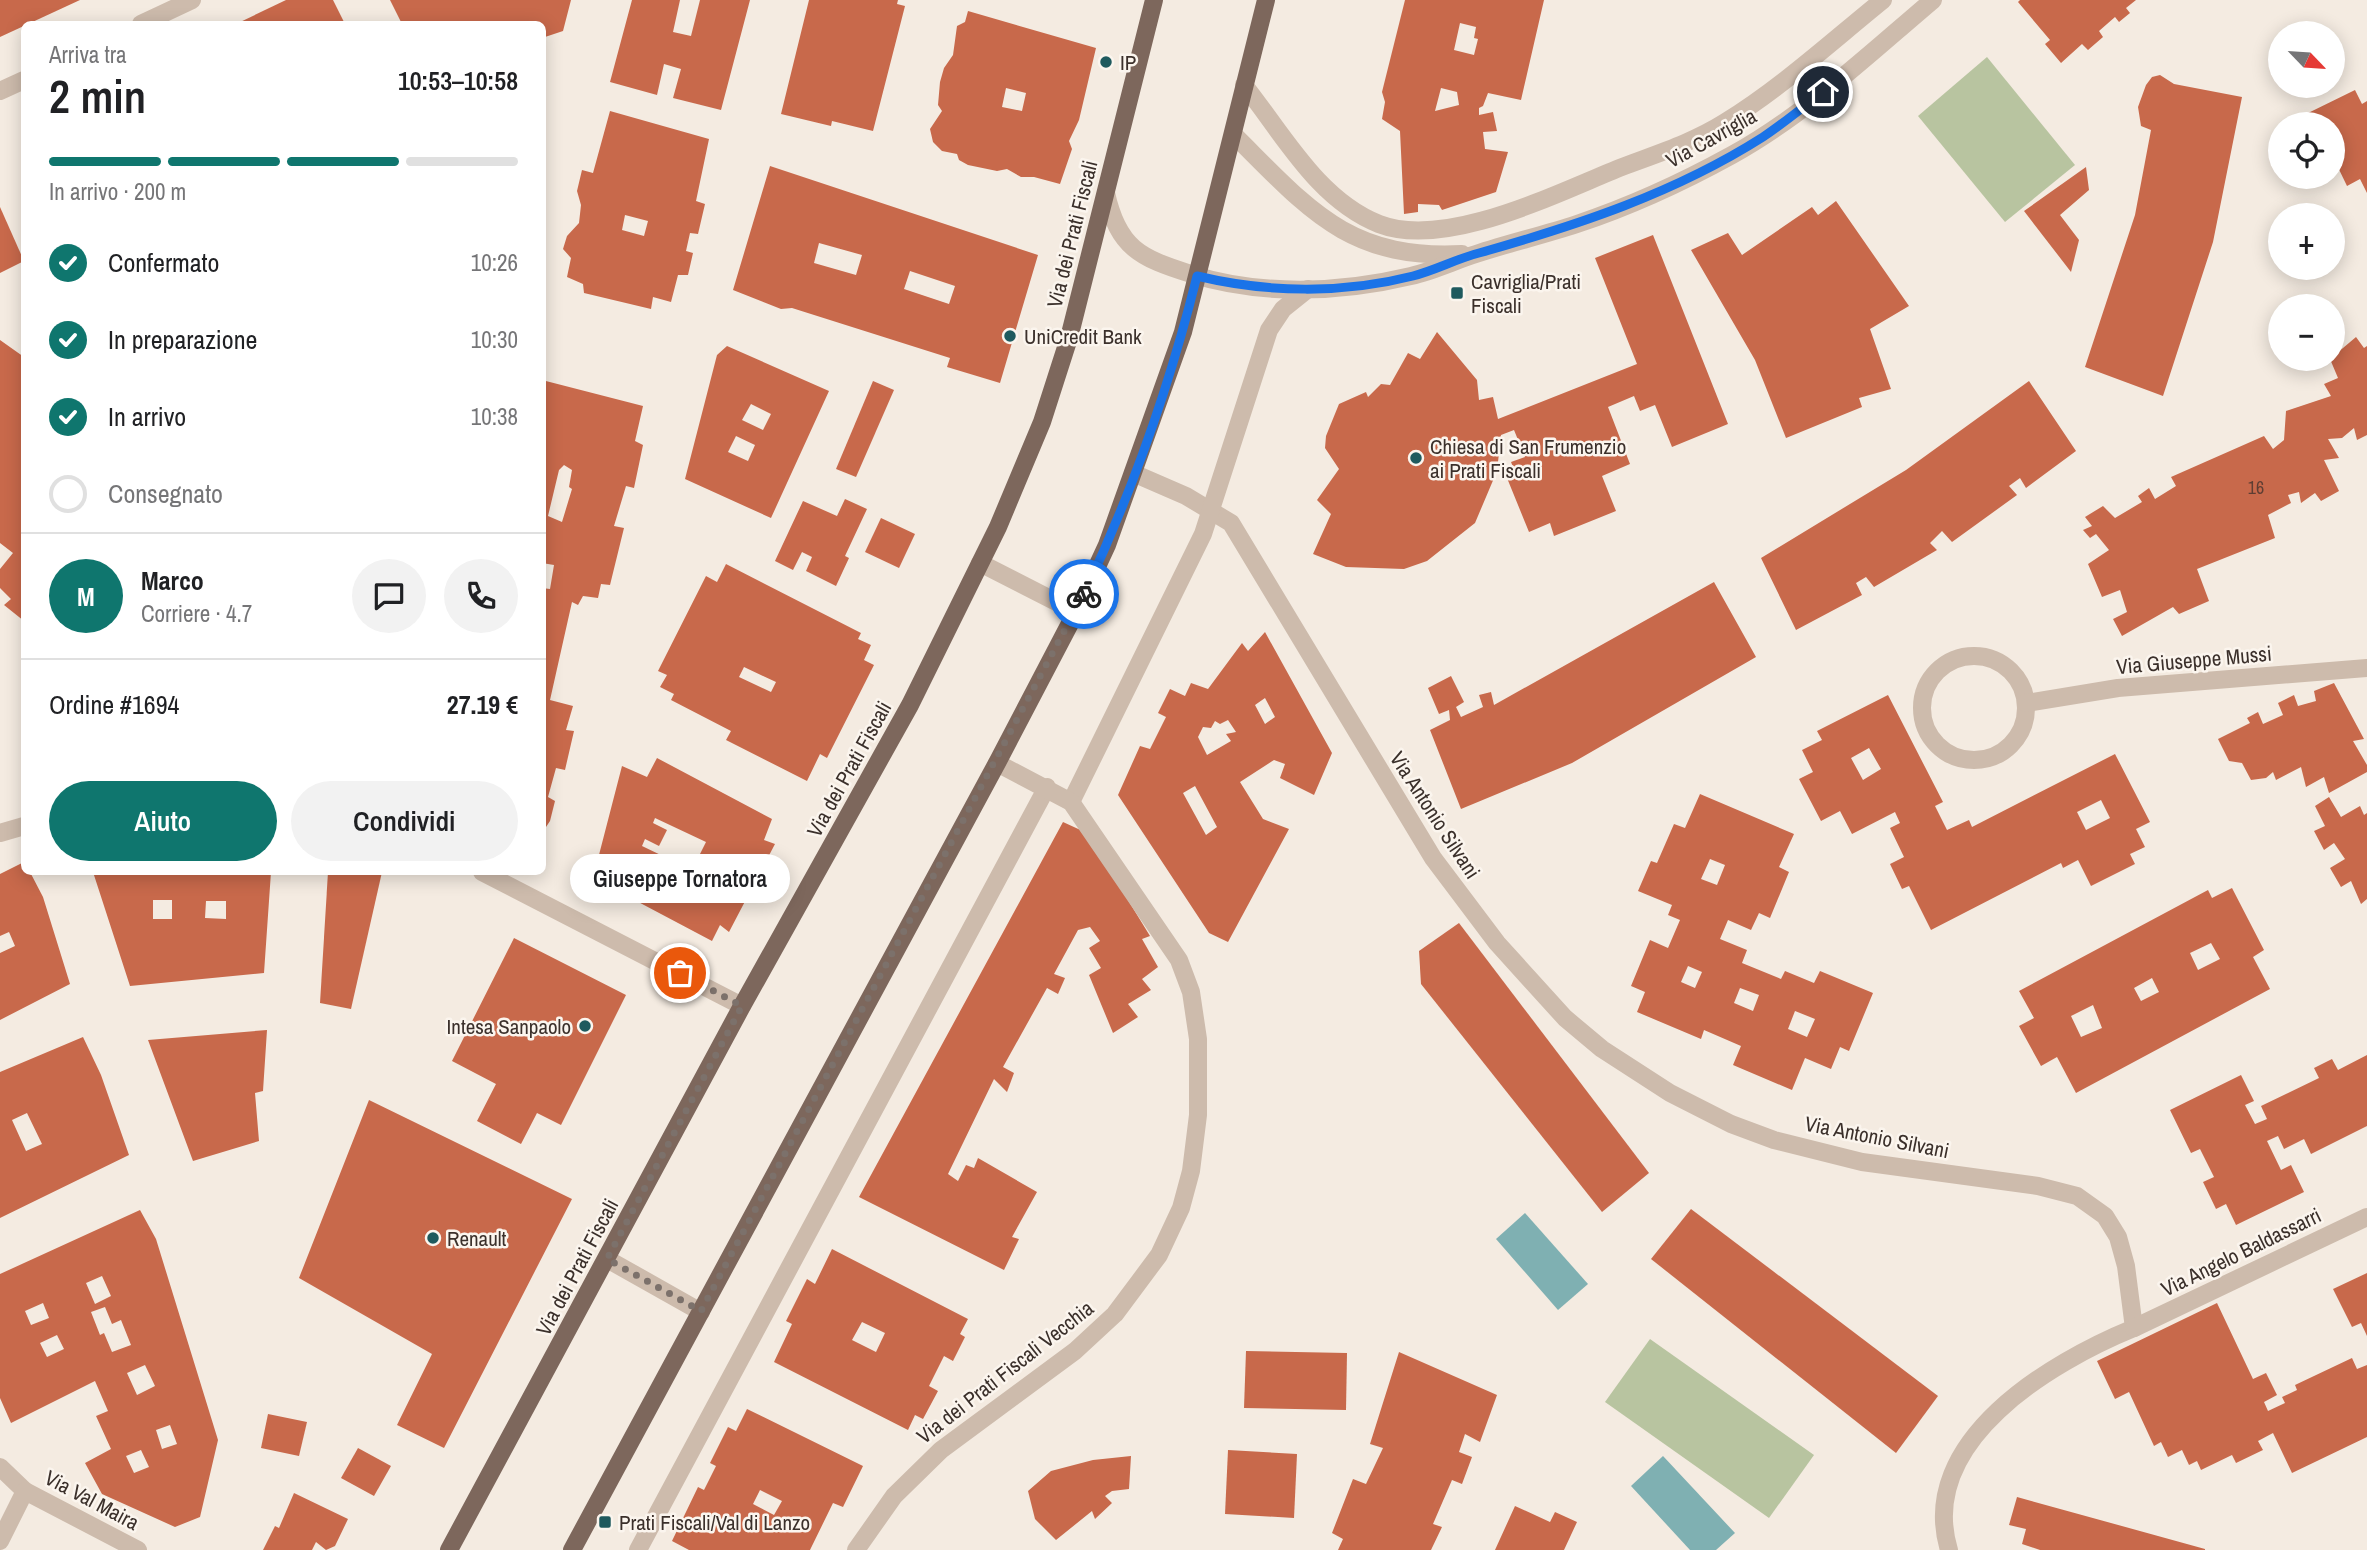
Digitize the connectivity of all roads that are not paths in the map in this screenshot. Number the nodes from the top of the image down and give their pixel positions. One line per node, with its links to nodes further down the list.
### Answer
1 (192, 0): 6 (street)
2 (1154, 0): 11 (main road, Via dei Prati Fiscali)
3 (1266, 0): 8 (main road)
4 (1883, 0): 8 (street)
5 (1933, 0): 12 (street, Via Cavriglia)
6 (147, 21)
7 (21, 81): 9 (street)
8 (1244, 85): 10 (main road)
9 (0, 91)
10 (1233, 134): 12 (street, Via Cavriglia); 13 (main road)
11 (1106, 193): 13 (street, Via Cavriglia); 17 (main road, Via dei Prati Fiscali)
12 (1476, 254): 14 (street, Via Cavriglia)
13 (1197, 276): 14 (street, Via Cavriglia); 15 (main road)
14 (1308, 289): 16 (street)
15 (1133, 473): 16 (street, Via Antonio Silvani); 18 (main road)
16 (1212, 510): 23 (street); 31 (street, Via Antonio Silvani)
17 (980, 563): 18 (street); 27 (main road, Via dei Prati Fiscali)
18 (1076, 612): 21 (main road)
19 (2367, 668): 20 (street, Via Giuseppe Mussi)
20 (2026, 703): 20 (street)
21 (997, 762): 22 (street, Via dei Prati Fiscali Vecchia); 30 (main road)
22 (1047, 787): 23 (street, Via dei Prati Fiscali Vecchia); 38 (street)
23 (1071, 802): 39 (street, Via dei Prati Fiscali Vecchia)
24 (21, 827): 25 (street)
25 (0, 834)
26 (488, 875): 27 (street)
27 (742, 1006): 29 (main road, Via dei Prati Fiscali)
28 (2367, 1217): 31 (street, Via Angelo Baldassarri)
29 (607, 1259): 30 (street); 36 (main road, Via dei Prati Fiscali)
30 (701, 1311): 37 (main road)
31 (2134, 1328): 40 (street)
32 (0, 1467): 33 (street, Via Val Maira)
33 (25, 1491): 34 (street, Via Val Maira); 35 (street, Via Val Maira)
34 (0, 1541)
35 (138, 1550)
36 (449, 1550)
37 (572, 1550)
38 (638, 1550)
39 (856, 1550)
40 (1949, 1550)

